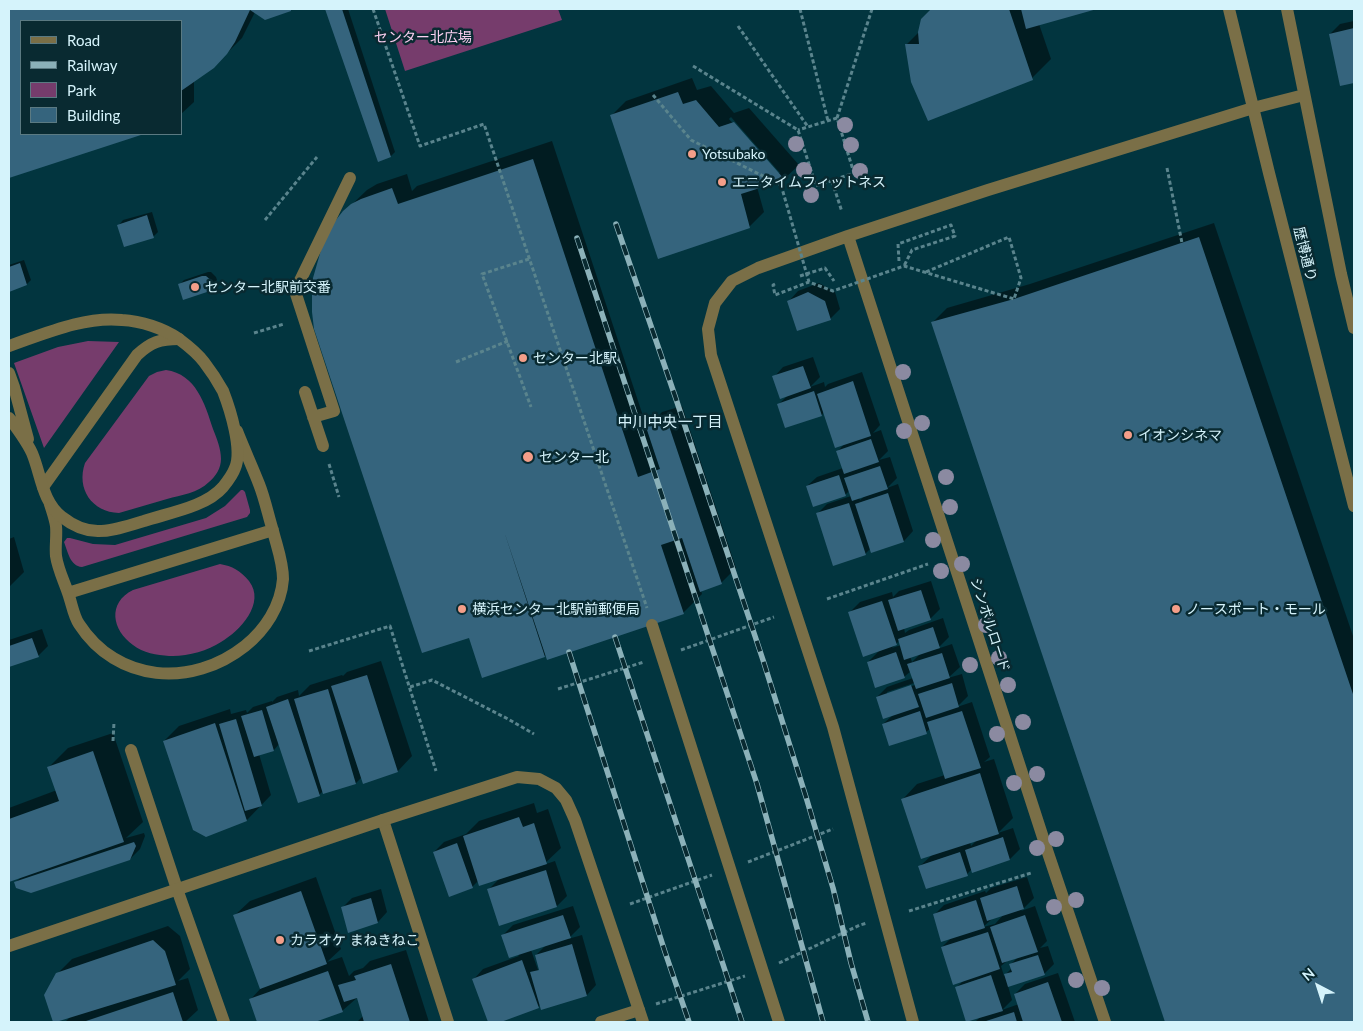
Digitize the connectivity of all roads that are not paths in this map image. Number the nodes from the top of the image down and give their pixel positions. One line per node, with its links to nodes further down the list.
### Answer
1 (1229, 9): 4 (street, 歴博通り)
2 (1287, 9): 3 (street)
3 (1304, 95): 4 (street); 7 (street)
4 (1253, 108): 6 (street); 19 (street, 歴博通り)
5 (350, 178): 12 (street)
6 (848, 236): 32 (street); 33 (street, シンボルロード)
7 (1354, 328)
8 (179, 339): 9 (street); 14 (street); 17 (street)
9 (9, 346)
10 (9, 373): 16 (street)
11 (305, 392): 12 (street)
12 (313, 417): 15 (street)
13 (9, 418): 16 (street)
14 (234, 423): 18 (street); 20 (street)
15 (323, 446)
16 (32, 451): 17 (street)
17 (43, 487): 18 (street)
18 (50, 504): 21 (street)
19 (1354, 506)
20 (273, 530): 21 (street); 21 (street)
21 (68, 593)
22 (650, 619): 31 (street)
23 (131, 750): 25 (street)
24 (383, 820): 25 (street); 27 (street); 29 (street)
25 (177, 889): 26 (street); 28 (street)
26 (9, 946)
27 (641, 1016): 30 (street)
28 (224, 1022)
29 (448, 1022)
30 (601, 1022)
31 (779, 1022)
32 (913, 1022)
33 (1105, 1022)

